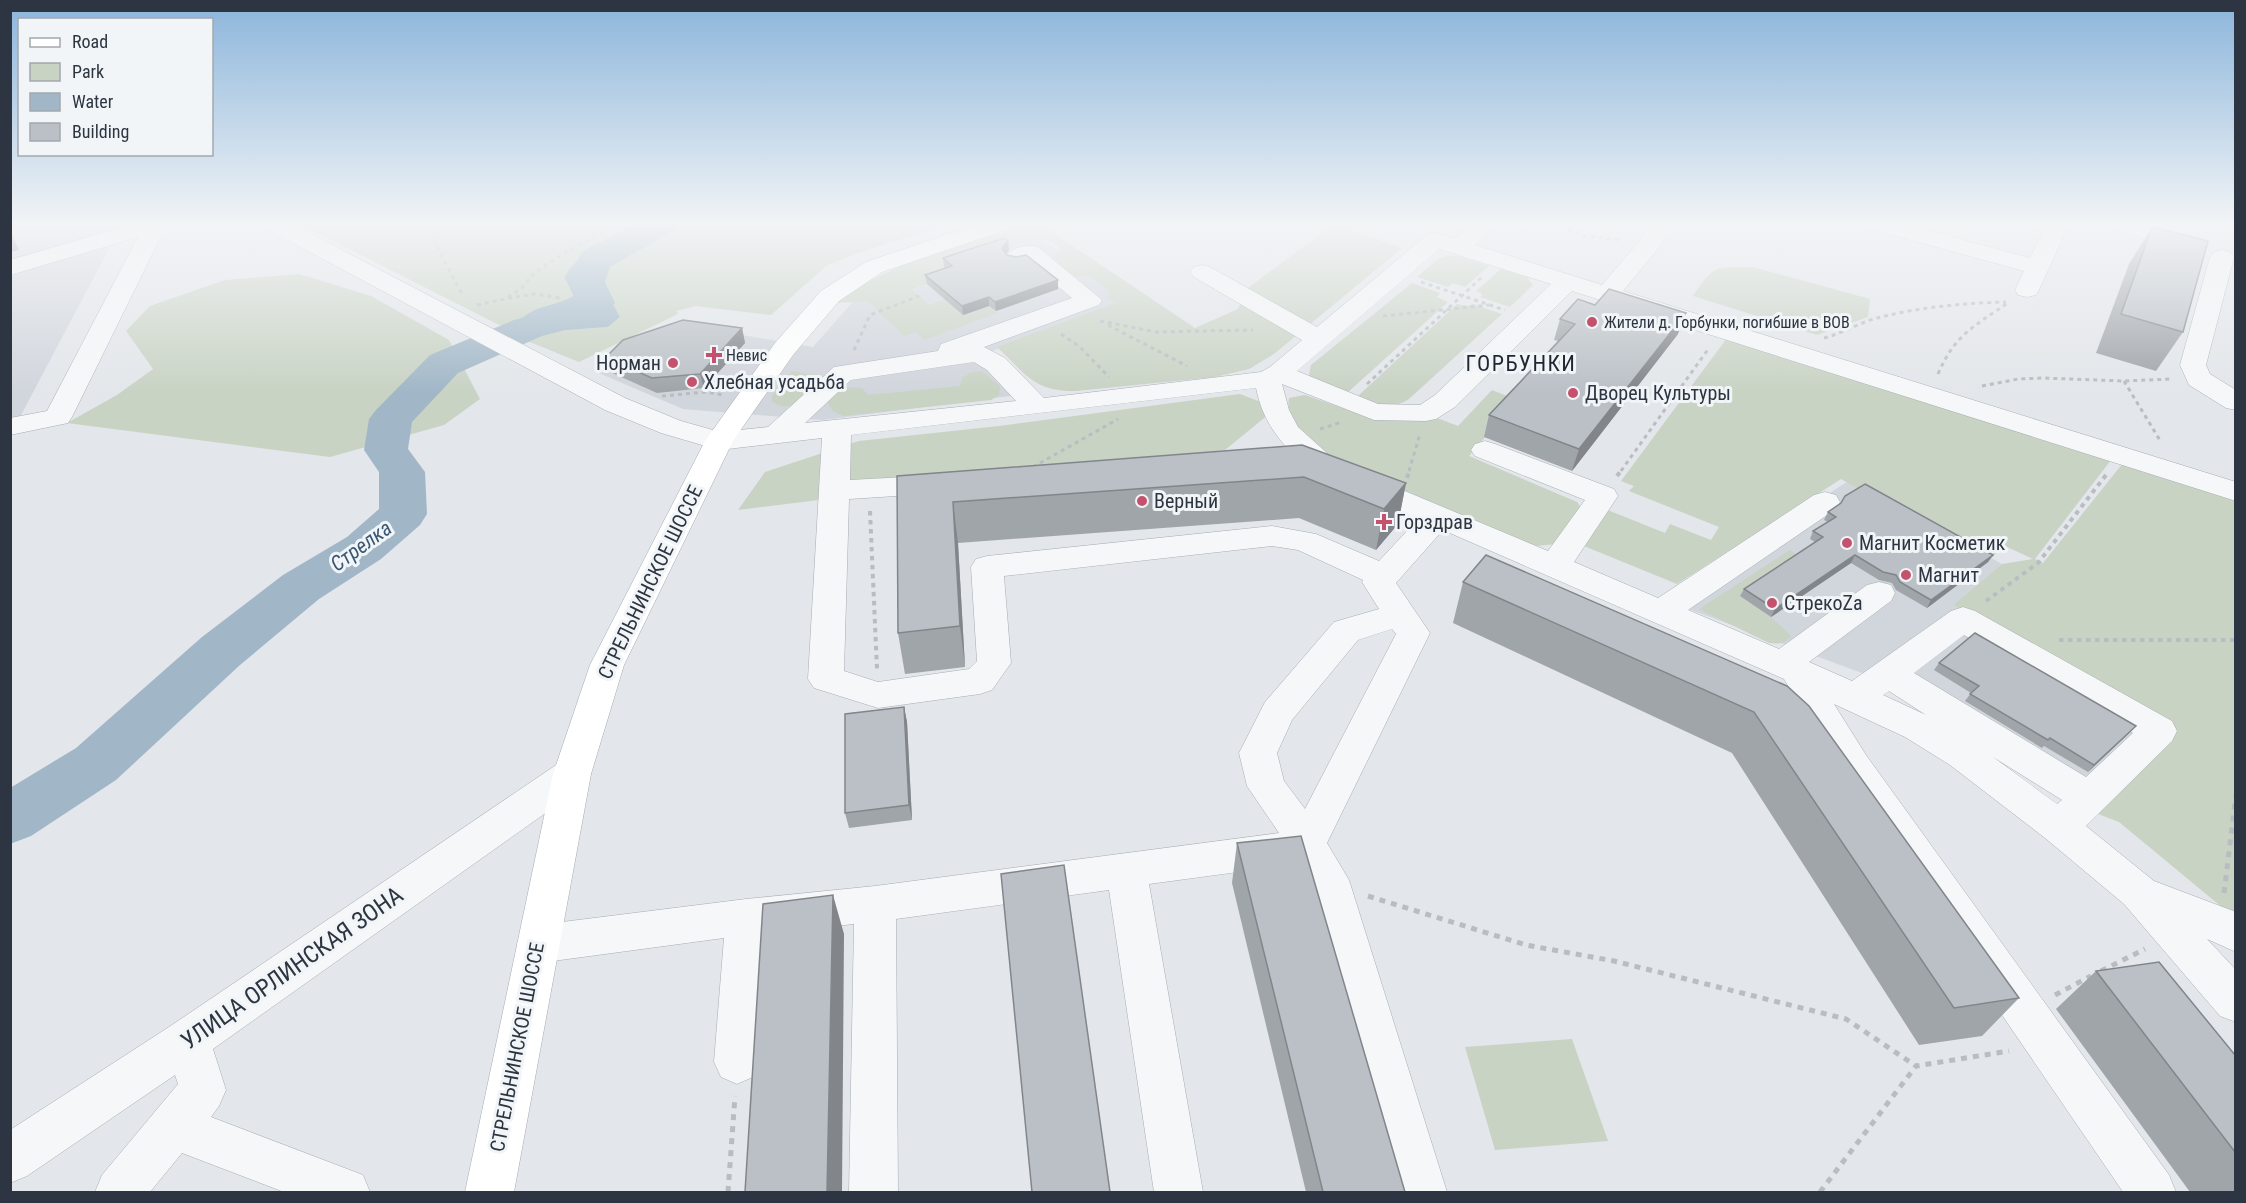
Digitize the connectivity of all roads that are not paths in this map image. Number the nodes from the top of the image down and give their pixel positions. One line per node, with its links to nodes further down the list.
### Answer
1 (127, 280): 19 (street)
2 (393, 280): 22 (street)
3 (851, 280): 22 (main road, СТРЕЛЬНИНСКОЕ ШОССЕ)
4 (1065, 280): 15 (street)
5 (1216, 280): 14 (street)
6 (1386, 280): 14 (street)
7 (1561, 280): 11 (street)
8 (1618, 280): 12 (street)
9 (2028, 280): 13 (street)
10 (2222, 280): 17 (street)
11 (1567, 282): 12 (street); 16 (street)
12 (1607, 294): 26 (street)
13 (2018, 296)
14 (1308, 334): 16 (street)
15 (973, 349): 18 (street); 21 (street)
16 (1273, 376): 18 (street); 28 (street)
17 (2235, 402)
18 (1037, 407): 20 (street)
19 (10, 427)
20 (837, 428): 21 (street); 25 (street)
21 (776, 435): 22 (street)
22 (719, 441): 37 (main road, СТРЕЛЬНИНСКОЕ ШОССЕ)
23 (1485, 450): 29 (street)
24 (969, 482): 25 (street)
25 (836, 489): 30 (street)
26 (2235, 492)
27 (1825, 502): 32 (street)
28 (1437, 518): 29 (street); 30 (street)
29 (1554, 567): 32 (street)
30 (1384, 576): 33 (street)
31 (1879, 594): 34 (street)
32 (1661, 612): 34 (street)
33 (1400, 614): 40 (street); 40 (street)
34 (1788, 667): 36 (street); 58 (street)
35 (1888, 674): 36 (street); 38 (street); 38 (street)
36 (1856, 697): 39 (street)
37 (572, 774): 46 (main road, СТРЕЛЬНИНСКОЕ ШОССЕ); 48 (street, УЛИЦА ОРЛИНСКАЯ ЗОНА)
38 (2090, 798): 39 (street)
39 (2059, 827): 42 (street)
40 (1317, 863): 41 (street); 57 (street)
41 (1126, 870): 43 (street); 56 (street)
42 (2138, 892): 45 (street); 47 (street)
43 (875, 904): 44 (street); 55 (street)
44 (746, 917): 46 (street); 49 (street)
45 (2228, 930)
46 (538, 944): 54 (main road, СТРЕЛЬНИНСКОЕ ШОССЕ)
47 (2235, 1002)
48 (188, 1040): 50 (street); 51 (street, УЛИЦА ОРЛИНСКАЯ ЗОНА)
49 (737, 1062)
50 (173, 1126): 52 (street); 53 (street)
51 (10, 1159)
52 (119, 1192)
53 (346, 1192)
54 (489, 1192)
55 (873, 1192)
56 (1179, 1192)
57 (1423, 1192)
58 (2152, 1192)

